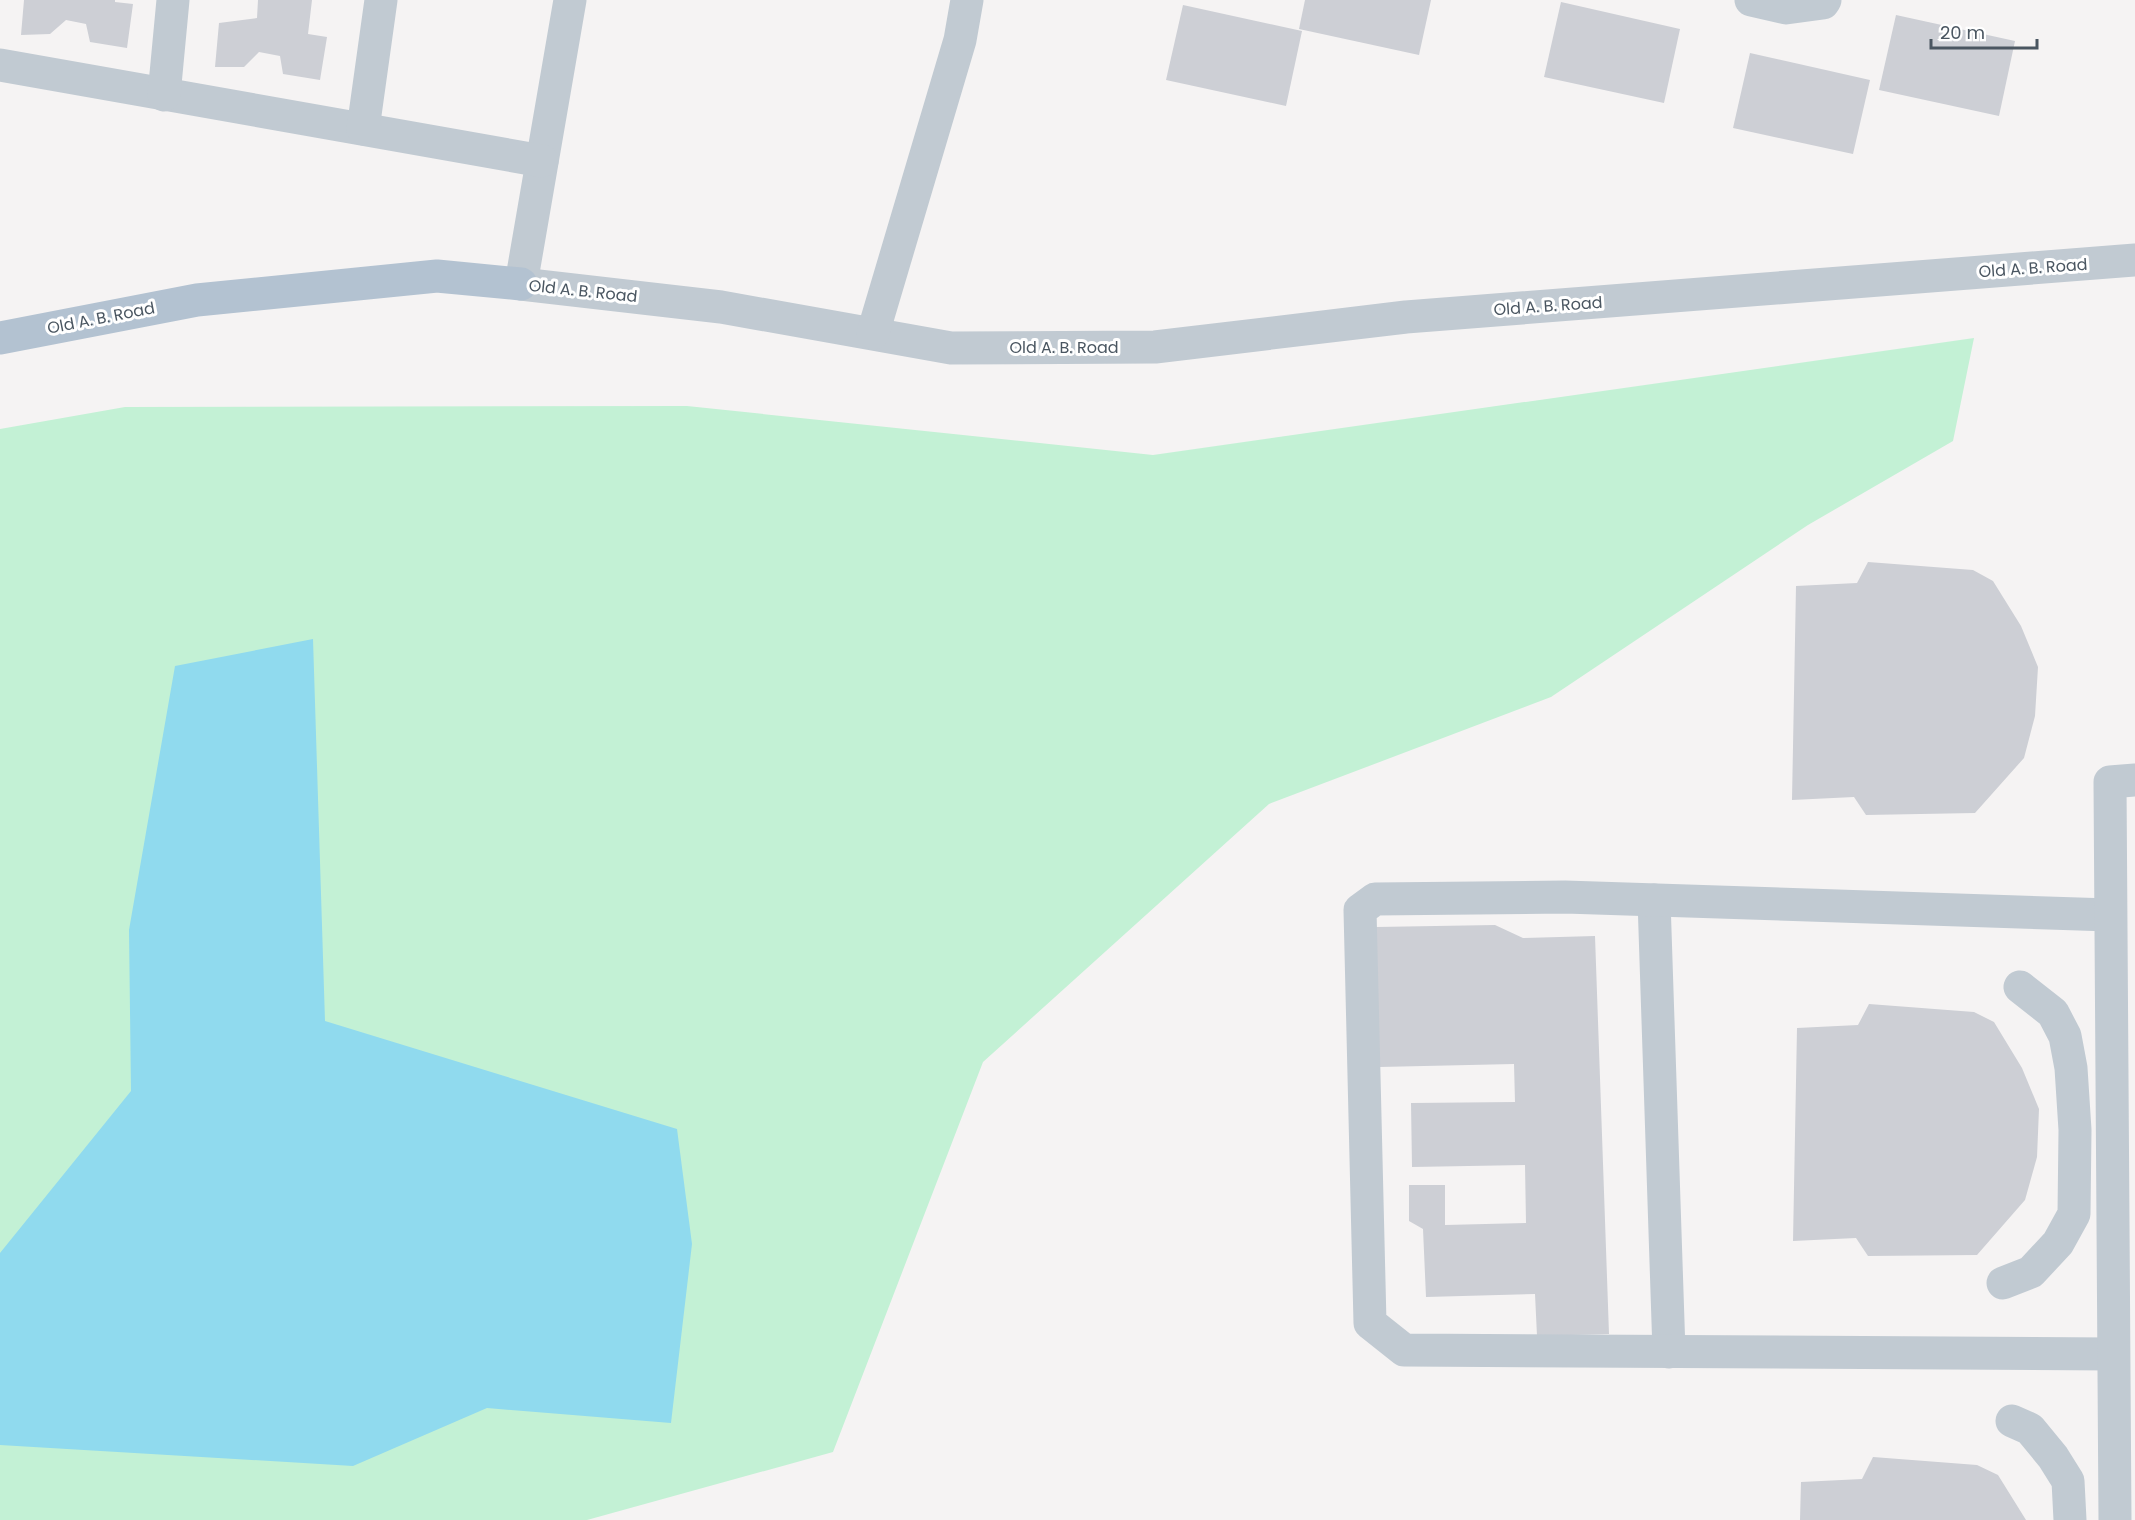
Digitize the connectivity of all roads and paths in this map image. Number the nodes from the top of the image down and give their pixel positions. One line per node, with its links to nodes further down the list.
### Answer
1 (173, 0): 8 (street)
2 (381, 0): 9 (street)
3 (570, 0): 10 (street)
4 (967, 0): 13 (street)
5 (1751, 0): 6 (street)
6 (1825, 0)
7 (0, 65): 8 (street)
8 (164, 95): 9 (street)
9 (363, 129): 10 (street)
10 (542, 161): 12 (street)
11 (2135, 260): 13 (street, Old A. B. Road)
12 (520, 284): 13 (street, Old A. B. Road); 14 (main road, Old A. B. Road)
13 (873, 333)
14 (0, 338)
15 (2135, 780): 17 (street)
16 (1654, 900): 17 (street); 22 (street); 22 (street)
17 (2110, 915): 20 (street)
18 (2020, 987): 19 (street)
19 (2075, 1130): 20 (street); 21 (street)
20 (2111, 1132): 23 (street)
21 (2003, 1283)
22 (1669, 1352): 23 (street)
23 (2112, 1354): 25 (street)
24 (2012, 1421): 26 (street)
25 (2124, 1486): 27 (street)
26 (2070, 1520)
27 (2115, 1520)

